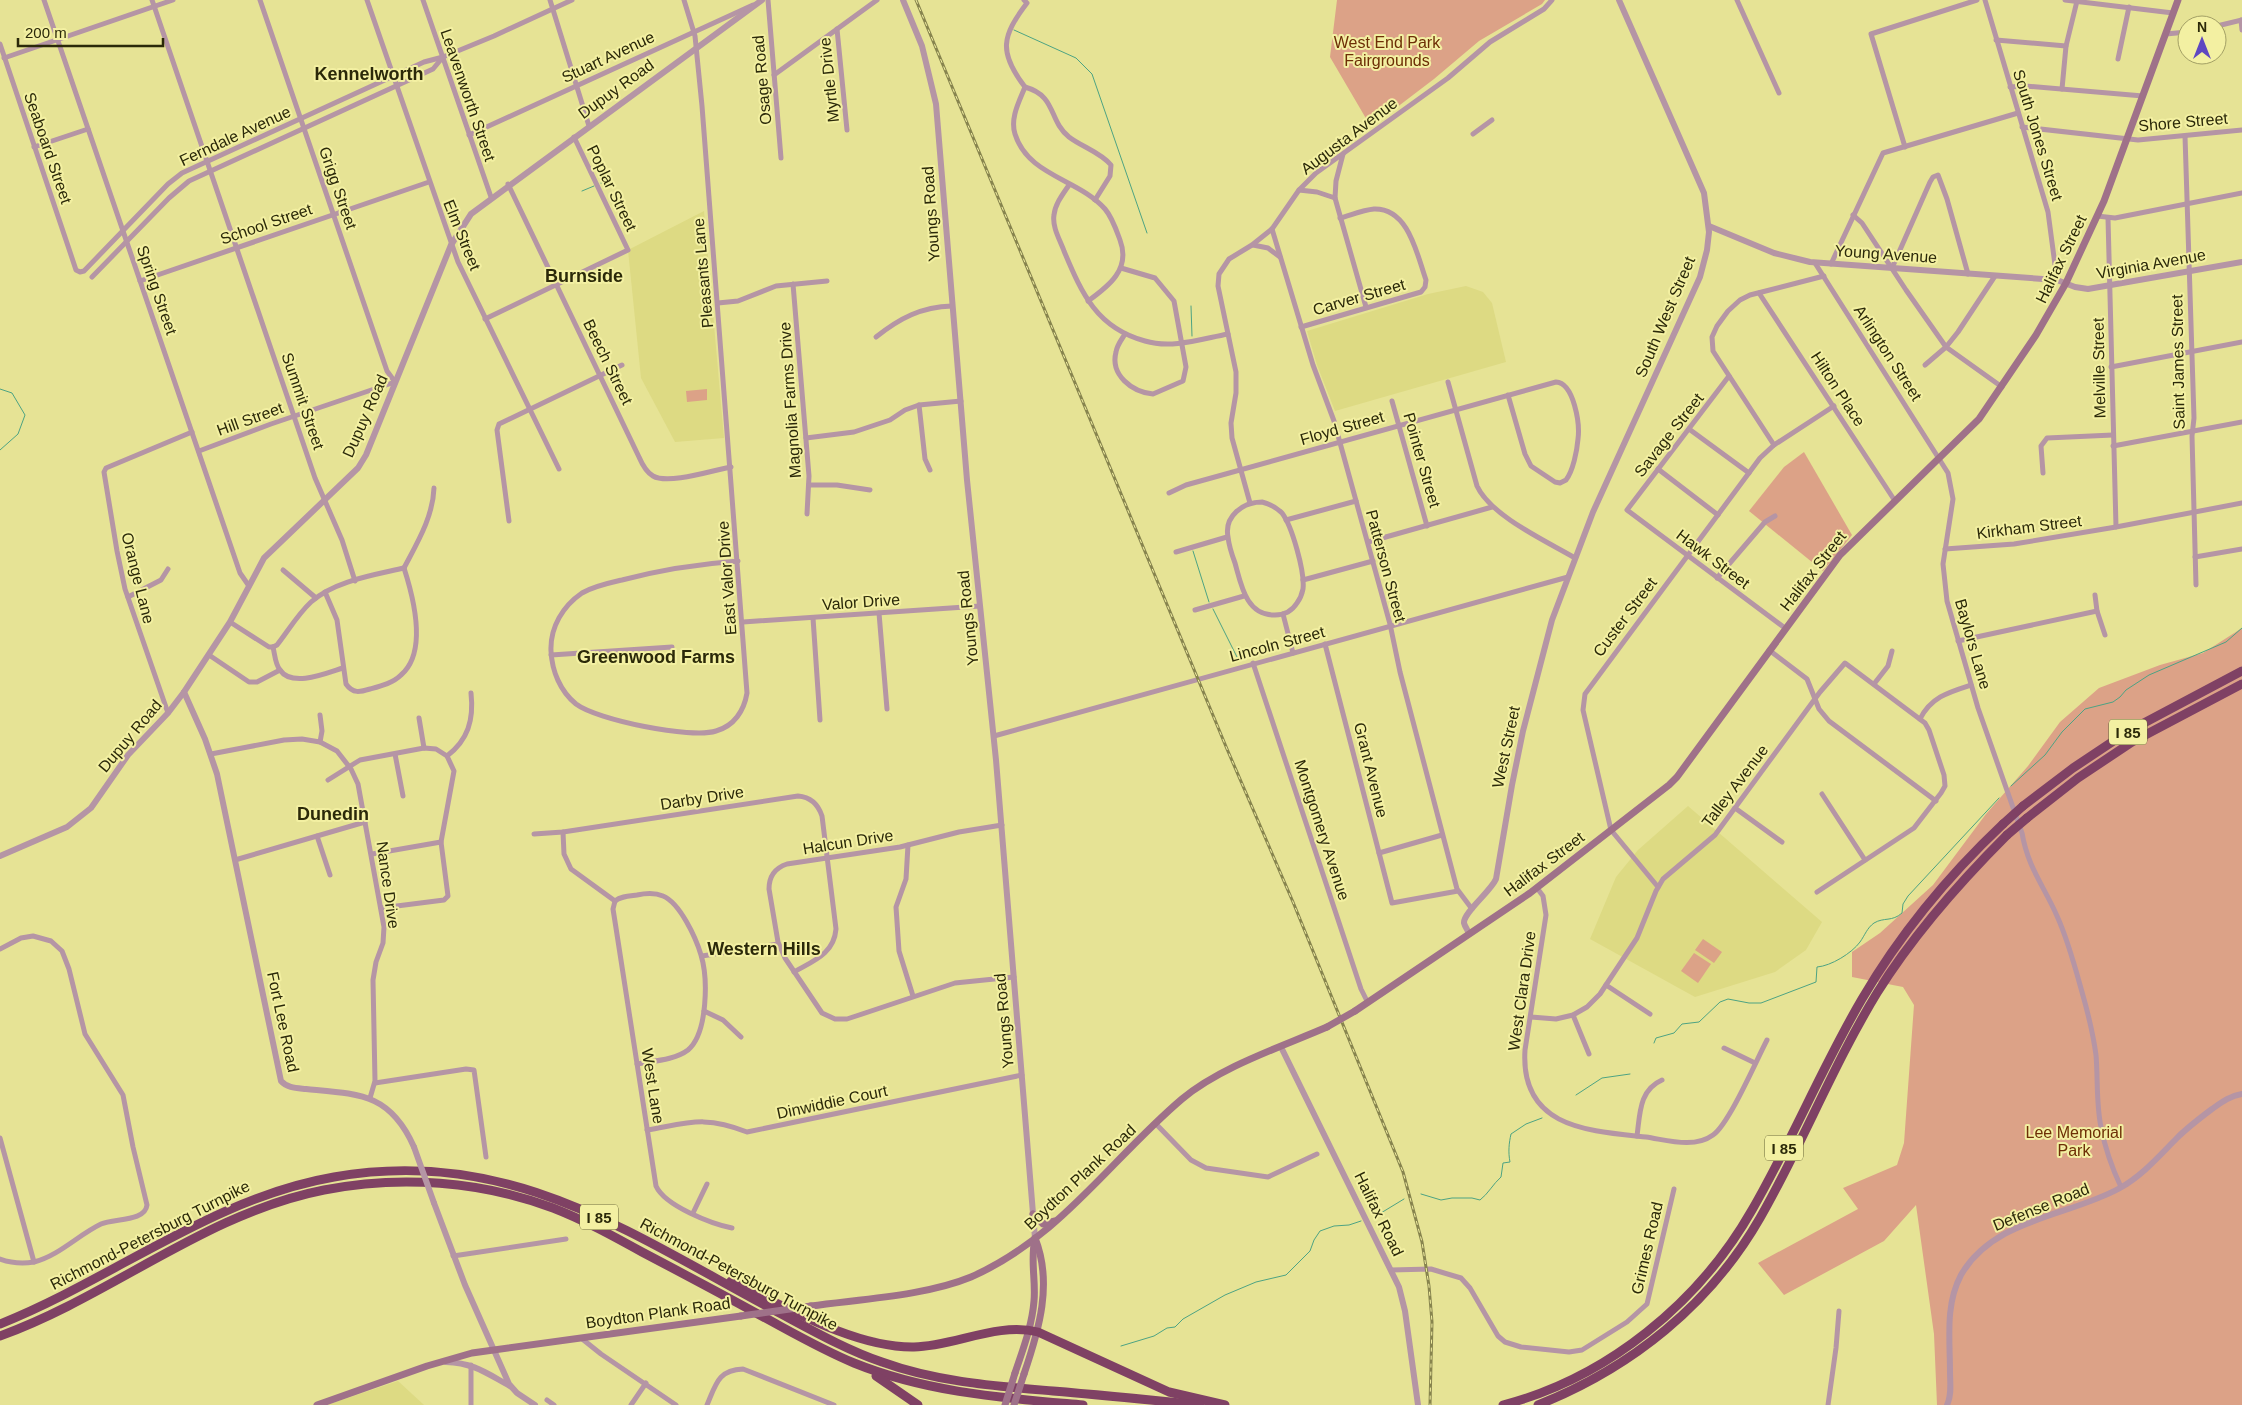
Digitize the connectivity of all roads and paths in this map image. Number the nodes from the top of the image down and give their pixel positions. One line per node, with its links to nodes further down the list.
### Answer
1 (44, 0): 34 (street, Spring Street)
2 (152, 0): 23 (street, Summit Street)
3 (173, 0): 23 (street)
4 (260, 0): 52 (street, Grigg Street)
5 (367, 0): 43 (street, Elm Street)
6 (423, 0): 39 (street, Leavenworth Street)
7 (550, 0): 25 (street)
8 (572, 0): 25 (street, Ferndale Avenue)
9 (684, 0): 31 (street, Pleasants Lane)
10 (768, 0): 42 (street, Osage Road)
11 (877, 0): 29 (street)
12 (903, 0): 114 (street, Youngs Road)
13 (1552, 0): 67 (street, Augusta Avenue)
14 (1619, 0): 85 (street, South West Street)
15 (1737, 0): 49 (street)
16 (1977, 0): 66 (street)
17 (1985, 0): 35 (street, South Jones Street)
18 (2065, 0): 21 (street)
19 (2178, 0): 26 (main road, Halifax Street)
20 (760, 1): 31 (street, Stuart Avenue); 38 (street, Dupuy Road)
21 (2077, 1): 24 (street); 37 (street)
22 (1026, 2): 46 (street)
23 (154, 6): 34 (street); 69 (street, Summit Street)
24 (2129, 7): 26 (street); 41 (street)
25 (552, 9): 39 (street, Ferndale Avenue); 45 (street)
26 (2173, 13): 33 (main road, Halifax Street)
27 (2241, 20): 28 (street); 30 (street)
28 (2227, 24)
29 (837, 29): 42 (street); 58 (street, Myrtle Drive)
30 (2242, 30)
31 (693, 31): 38 (street, Pleasants Lane); 45 (street, Stuart Avenue)
32 (2177, 33): 33 (street)
33 (2166, 34): 50 (main road, Halifax Street)
34 (58, 39): 40 (street); 56 (street, Spring Street)
35 (1996, 40): 37 (street); 47 (street, South Jones Street)
36 (0, 44): 40 (street, Seaboard Street)
37 (2066, 46): 48 (street)
38 (697, 48): 54 (street, Dupuy Road); 113 (street, Pleasants Lane)
39 (443, 57): 43 (street, Ferndale Avenue); 44 (street, Ferndale Avenue); 61 (street, Leavenworth Street)
40 (4, 58): 65 (street, Seaboard Street)
41 (2118, 59)
42 (774, 75): 68 (street, Osage Road)
43 (393, 76): 44 (street, Elm Street); 52 (street, Ferndale Avenue)
44 (397, 86): 57 (street, Ferndale Avenue); 71 (street, Elm Street)
45 (576, 86): 54 (street); 61 (street, Stuart Avenue)
46 (1025, 87): 73 (street); 78 (street)
47 (2010, 87): 48 (street); 51 (street, South Jones Street)
48 (2062, 89): 50 (street)
49 (1779, 94)
50 (2143, 96): 64 (main road, Halifax Street)
51 (2018, 113): 55 (street, South Jones Street); 66 (street)
52 (300, 119): 57 (street, Grigg Street); 69 (street, Ferndale Avenue)
53 (1492, 120): 60 (street)
54 (588, 126): 63 (street, Dupuy Road)
55 (2022, 127): 64 (street, Shore Street); 104 (street, South Jones Street)
56 (88, 129): 65 (street); 87 (street, Spring Street)
57 (304, 129): 70 (street, Ferndale Avenue); 80 (street, Grigg Street)
58 (847, 130)
59 (2242, 130): 62 (street, Shore Street)
60 (1473, 134)
61 (469, 135): 76 (street, Leavenworth Street)
62 (2185, 136): 64 (street, Shore Street); 79 (street, Saint James Street)
63 (574, 137): 72 (street, Dupuy Road); 109 (street, Poplar Street)
64 (2127, 138): 82 (main road, Halifax Street)
65 (34, 147): 93 (street, Seaboard Street)
66 (1905, 147): 81 (street)
67 (1343, 154): 74 (street, Augusta Avenue); 77 (street)
68 (781, 158)
69 (207, 161): 70 (street, Summit Street); 87 (street, Ferndale Avenue)
70 (211, 171): 88 (street, Ferndale Avenue); 91 (street, Summit Street)
71 (429, 182): 80 (street, School Street); 89 (street, Elm Street)
72 (508, 184): 76 (street, Dupuy Road); 109 (street, Beech Street)
73 (1070, 185): 78 (street); 112 (street)
74 (1299, 190): 77 (street); 86 (street, Augusta Avenue)
75 (2242, 193): 79 (street)
76 (491, 197): 89 (street, Dupuy Road)
77 (1334, 198): 83 (street)
78 (1095, 200): 97 (street)
79 (2187, 204): 84 (street); 99 (street, Saint James Street)
80 (334, 215): 91 (street, School Street); 130 (street, Grigg Street)
81 (1853, 215): 96 (street); 98 (street)
82 (2097, 216): 84 (street); 107 (main road, Halifax Street)
83 (1340, 218): 115 (street); 115 (street, Carver Street)
84 (2108, 218): 110 (street, Melville Street)
85 (1709, 226): 95 (street, Young Avenue); 188 (street, South West Street)
86 (1272, 228): 90 (street, Augusta Avenue); 92 (street, Patterson Street)
87 (123, 230): 88 (street, Spring Street); 93 (street, Ferndale Avenue)
88 (127, 242): 103 (street, Ferndale Avenue); 105 (street, Spring Street)
89 (451, 245): 116 (street, Elm Street); 130 (street, Dupuy Road)
90 (1252, 245): 92 (street); 119 (street, Augusta Avenue)
91 (237, 247): 105 (street, School Street); 140 (street, Summit Street)
92 (1281, 258): 117 (street, Patterson Street)
93 (73, 259)
94 (2242, 262): 99 (street, Virginia Avenue)
95 (1815, 263): 96 (street, Young Avenue); 101 (street, Arlington Street)
96 (1831, 264): 98 (street, Young Avenue)
97 (1121, 268): 112 (street); 122 (street)
98 (1892, 268): 100 (street, Young Avenue); 100 (street); 123 (street)
99 (2189, 272): 110 (street, Virginia Avenue); 124 (street, Saint James Street)
100 (1968, 274): 102 (street, Young Avenue)
101 (1824, 276): 111 (street); 152 (street, Arlington Street)
102 (1995, 276): 104 (street, Young Avenue); 123 (street)
103 (92, 277)
104 (2057, 280): 107 (street, Young Avenue)
105 (140, 281): 144 (street, Spring Street)
106 (827, 281): 108 (street)
107 (2066, 283): 110 (street, Virginia Avenue); 132 (main road, Halifax Street)
108 (793, 284): 113 (street); 147 (street, Magnolia Farms Drive)
109 (557, 285): 116 (street); 128 (street, Beech Street)
110 (2109, 287): 127 (street, Melville Street)
111 (1759, 292): 129 (street); 137 (street, Hilton Place)
112 (1088, 301): 118 (street)
113 (718, 303): 154 (street, Pleasants Lane)
114 (952, 306): 120 (street); 135 (street, Youngs Road)
115 (1366, 308): 117 (street, Carver Street)
116 (486, 319): 138 (street, Elm Street)
117 (1301, 327): 148 (street, Patterson Street)
118 (1125, 334): 122 (street); 122 (street)
119 (1228, 334): 122 (street); 156 (street, Augusta Avenue)
120 (876, 337)
121 (2242, 342): 124 (street)
122 (1182, 343)
123 (1946, 347): 126 (street); 132 (street)
124 (2192, 351): 127 (street); 145 (street, Saint James Street)
125 (622, 365): 128 (street)
126 (1925, 365)
127 (2111, 366): 146 (street, Melville Street)
128 (600, 376): 138 (street); 154 (street, Beech Street)
129 (1729, 376): 143 (street, Savage Street); 149 (street)
130 (395, 382): 140 (street, Hill Street); 167 (street, Dupuy Road)
131 (1448, 382): 139 (street)
132 (2002, 387): 152 (main road, Halifax Street)
133 (1508, 395): 133 (street, Floyd Street); 139 (street, Floyd Street)
134 (1392, 400): 142 (street, Pointer Street)
135 (960, 401): 136 (street); 205 (street, Youngs Road)
136 (919, 405): 147 (street); 158 (street)
137 (1834, 406): 149 (street, Custer Street); 166 (street, Hilton Place)
138 (529, 409): 155 (street, Elm Street); 177 (street)
139 (1455, 409): 142 (street, Floyd Street); 171 (street)
140 (295, 416): 151 (street, Hill Street); 167 (street, Summit Street)
141 (2242, 422): 145 (street)
142 (1399, 425): 148 (street, Floyd Street); 179 (street, Pointer Street)
143 (1689, 429): 157 (street, Savage Street); 159 (street)
144 (192, 432): 151 (street, Spring Street); 153 (street, Hill Street)
145 (2193, 432): 150 (street); 173 (street, Saint James Street)
146 (2113, 435): 150 (street, Melville Street); 160 (street)
147 (806, 438): 161 (street, Magnolia Farms Drive)
148 (1340, 442): 156 (street, Floyd Street); 168 (street, Patterson Street)
149 (1774, 445): 159 (street, Custer Street)
150 (2113, 446): 180 (street, Melville Street)
151 (198, 451): 198 (street, Spring Street)
152 (1940, 458): 166 (main road, Halifax Street); 183 (street, Baylors Lane)
153 (126, 459): 203 (street, Orange Lane)
154 (731, 467): 165 (street, Pleasants Lane)
155 (559, 469)
156 (1241, 469): 164 (street, Floyd Street); 169 (street, Augusta Avenue)
157 (1658, 469): 172 (street, Savage Street); 175 (street)
158 (930, 470)
159 (1748, 473): 175 (street, Custer Street)
160 (2043, 474)
161 (809, 484): 163 (street); 174 (street, Magnolia Farms Drive)
162 (434, 488): 191 (street)
163 (870, 490)
164 (1169, 493)
165 (734, 498): 189 (street, East Valor Drive)
166 (1895, 500): 214 (main road, Halifax Street)
167 (325, 501): 197 (street, Summit Street); 198 (street, Dupuy Road)
168 (1356, 501): 178 (street); 182 (street, Patterson Street)
169 (1250, 503): 178 (street); 181 (street)
170 (2242, 503): 173 (street, Kirkham Street)
171 (1492, 507): 179 (street); 188 (street)
172 (1628, 508): 186 (street, Hawk Street)
173 (2194, 512): 180 (street, Kirkham Street); 187 (street, Saint James Street)
174 (807, 514)
175 (1718, 515): 186 (street, Custer Street)
176 (1776, 516): 195 (street)
177 (509, 520)
178 (1286, 520): 196 (street)
179 (1427, 526): 182 (street)
180 (2116, 527): 183 (street, Kirkham Street)
181 (1228, 537): 185 (street); 201 (street)
182 (1368, 542): 190 (street, Patterson Street)
183 (1945, 549): 216 (street, Baylors Lane)
184 (2242, 549): 187 (street)
185 (1176, 552)
186 (1687, 555): 195 (street, Hawk Street); 255 (street, Custer Street)
187 (2195, 557): 199 (street, Saint James Street)
188 (1575, 558): 194 (street, West Street)
189 (738, 561): 212 (street, East Valor Drive); 224 (street)
190 (1373, 561): 196 (street); 213 (street, Patterson Street)
191 (404, 568): 197 (street); 226 (street)
192 (168, 569): 203 (street)
193 (284, 570): 204 (street)
194 (1568, 578): 213 (street, Lincoln Street); 276 (street, West Street)
195 (1717, 578): 214 (street, Hawk Street)
196 (1303, 580): 209 (street)
197 (355, 581): 200 (street)
198 (249, 586): 211 (street, Dupuy Road)
199 (2196, 586)
200 (325, 592): 204 (street); 226 (street)
201 (1244, 596): 206 (street); 209 (street)
202 (2095, 596): 207 (street)
203 (128, 597): 236 (street, Orange Lane)
204 (316, 598): 218 (street)
205 (980, 606): 208 (street, Valor Drive); 241 (street, Youngs Road)
206 (1195, 610)
207 (2097, 611): 215 (street); 216 (street)
208 (879, 613): 210 (street, Valor Drive); 235 (street)
209 (1283, 614): 222 (street)
210 (813, 618): 212 (street, Valor Drive); 240 (street)
211 (230, 622): 218 (street); 223 (street, Dupuy Road)
212 (743, 622): 224 (street, East Valor Drive)
213 (1390, 626): 217 (street, Lincoln Street); 258 (street, Patterson Street)
214 (1785, 628): 220 (main road, Halifax Street)
215 (2105, 635)
216 (1958, 641): 231 (street, Baylors Lane)
217 (1325, 644): 222 (street, Lincoln Street); 263 (street, Grant Avenue)
218 (273, 647): 227 (street)
219 (672, 647): 224 (street)
220 (1769, 650): 234 (street); 255 (main road, Halifax Street)
221 (1892, 651): 229 (street)
222 (1293, 653): 225 (street, Lincoln Street)
223 (209, 655): 227 (street); 232 (street, Dupuy Road)
224 (551, 655)
225 (1254, 664): 241 (street, Lincoln Street); 285 (street, Montgomery Avenue)
226 (343, 668): 227 (street)
227 (280, 670)
228 (2242, 671): 350 (highway, I 85, bridge)
229 (1874, 684): 234 (street, Talley Avenue); 239 (street)
230 (2242, 684): 351 (highway, I 85, bridge)
231 (1971, 685): 239 (street); 310 (street, Baylors Lane)
232 (184, 692): 236 (street, Dupuy Road); 244 (street, Fort Lee Road)
233 (471, 693): 246 (street)
234 (1815, 700): 251 (street); 252 (street, Talley Avenue)
235 (887, 709)
236 (168, 713): 265 (street, Dupuy Road)
237 (320, 715): 242 (street)
238 (419, 718): 243 (street)
239 (1920, 719): 251 (street)
240 (820, 720)
241 (994, 736): 254 (street, Youngs Road)
242 (320, 742): 244 (street); 247 (street)
243 (424, 748): 245 (street); 246 (street)
244 (211, 754): 267 (street, Fort Lee Road)
245 (395, 754): 247 (street); 250 (street)
246 (447, 756): 260 (street)
247 (350, 766): 248 (street); 253 (street, Nance Drive)
248 (328, 780)
249 (1822, 794): 268 (street)
250 (403, 796)
251 (1936, 801): 268 (street)
252 (1735, 808): 261 (street); 271 (street, Talley Avenue)
253 (365, 822): 259 (street); 264 (street, Nance Drive)
254 (1002, 825): 262 (street, Halcun Drive); 282 (street, Youngs Road)
255 (1611, 830): 270 (main road, Halifax Street); 271 (street, Custer Street)
256 (563, 832): 257 (street, Darby Drive); 266 (street, Darby Drive); 274 (street)
257 (534, 834)
258 (1442, 835): 263 (street); 272 (street, Patterson Street)
259 (317, 836): 267 (street); 269 (street)
260 (441, 842): 264 (street); 275 (street)
261 (1782, 842)
262 (908, 845): 266 (street, Halcun Drive); 284 (street)
263 (1379, 853): 272 (street, Grant Avenue)
264 (372, 854): 275 (street, Nance Drive)
265 (0, 856)
266 (828, 858): 278 (street, Halcun Drive); 281 (street, Darby Drive)
267 (235, 860): 302 (street, Fort Lee Road)
268 (1865, 860): 273 (street)
269 (330, 874)
270 (1537, 888): 277 (main road, Halifax Street); 289 (street, West Clara Drive)
271 (1658, 888): 283 (street, Talley Avenue)
272 (1458, 891): 276 (street, Patterson Street)
273 (1817, 892)
274 (615, 901): 280 (street); 297 (street, West Lane)
275 (381, 908): 300 (street, Nance Drive)
276 (1472, 909): 277 (street)
277 (1470, 934): 285 (main road, Halifax Street)
278 (778, 944): 280 (street); 281 (street, Halcun Drive)
279 (0, 949): 320 (street)
280 (702, 956): 286 (street)
281 (794, 972): 284 (street, Halcun Drive)
282 (1014, 977): 284 (street, Halcun Drive); 298 (street, Youngs Road)
283 (1606, 985): 287 (street); 288 (street, Talley Avenue)
284 (913, 996)
285 (1368, 1003): 290 (main road, Halifax Street, bridge)
286 (704, 1011): 291 (street); 297 (street)
287 (1650, 1014)
288 (1573, 1015): 289 (street); 295 (street)
289 (1530, 1017): 305 (street, West Clara Drive)
290 (1342, 1019): 293 (main road, Boydton Plank Road, bridge)
291 (741, 1037)
292 (1767, 1040): 296 (street, West Clara Drive)
293 (1281, 1047): 303 (main road, Boydton Plank Road); 322 (street, Halifax Road)
294 (1724, 1048): 296 (street)
295 (1589, 1054)
296 (1755, 1063): 305 (street, West Clara Drive)
297 (637, 1064): 304 (street, West Lane)
298 (1022, 1075): 304 (street, Dinwiddie Court); 313 (street, Youngs Road)
299 (1662, 1080): 305 (street)
300 (375, 1083): 302 (street, Nance Drive); 308 (street)
301 (2242, 1094): 310 (street, Defense Road)
302 (370, 1098): 318 (street, Fort Lee Road, bridge)
303 (1156, 1124): 307 (street); 314 (main road, Boydton Plank Road)
304 (647, 1130): 312 (street, West Lane)
305 (1637, 1136)
306 (0, 1138): 320 (street)
307 (1317, 1154)
308 (486, 1157)
309 (707, 1184): 312 (street)
310 (2121, 1187): 353 (street, Defense Road)
311 (1674, 1189): 322 (street, Grimes Road)
312 (693, 1213): 315 (street, West Lane)
313 (1033, 1214): 314 (main road); 316 (street, Youngs Road)
314 (1058, 1220): 316 (main road, Boydton Plank Road)
315 (732, 1228)
316 (1035, 1238): 325 (main road); 327 (main road, Boydton Plank Road, bridge)
317 (566, 1239): 318 (street)
318 (453, 1256): 328 (street, Fort Lee Road)
319 (0, 1259): 320 (street)
320 (34, 1262)
321 (688, 1262): 324 (highway, Richmond-Petersburg Turnpike / I 85); 325 (highway); 347 (highway, Richmond-Petersburg Turnpike / I 85)
322 (1391, 1270): 349 (street, Halifax Road)
323 (1838, 1311): 352 (street)
324 (0, 1324)
325 (1034, 1331): 344 (main road, bridge); 345 (main road, bridge); 348 (highway)
326 (0, 1336): 330 (highway, Richmond-Petersburg Turnpike / I 85)
327 (582, 1338): 328 (main road, Boydton Plank Road); 332 (street)
328 (494, 1350): 329 (main road, Boydton Plank Road); 333 (street)
329 (443, 1361): 331 (street); 335 (main road, Boydton Plank Road)
330 (852, 1362): 343 (highway); 346 (highway, Richmond-Petersburg Turnpike / I 85)
331 (471, 1365): 333 (street); 336 (street)
332 (646, 1384): 339 (street); 340 (street)
333 (511, 1387): 337 (street)
334 (547, 1400): 338 (street)
335 (317, 1405)
336 (471, 1405)
337 (535, 1405)
338 (554, 1405)
339 (631, 1405)
340 (676, 1405)
341 (707, 1405): 342 (street)
342 (834, 1405)
343 (918, 1405)
344 (1005, 1405)
345 (1014, 1405)
346 (1083, 1405)
347 (1200, 1405)
348 (1225, 1405)
349 (1418, 1405)
350 (1503, 1405)
351 (1538, 1405)
352 (1828, 1405)
353 (1947, 1405)

